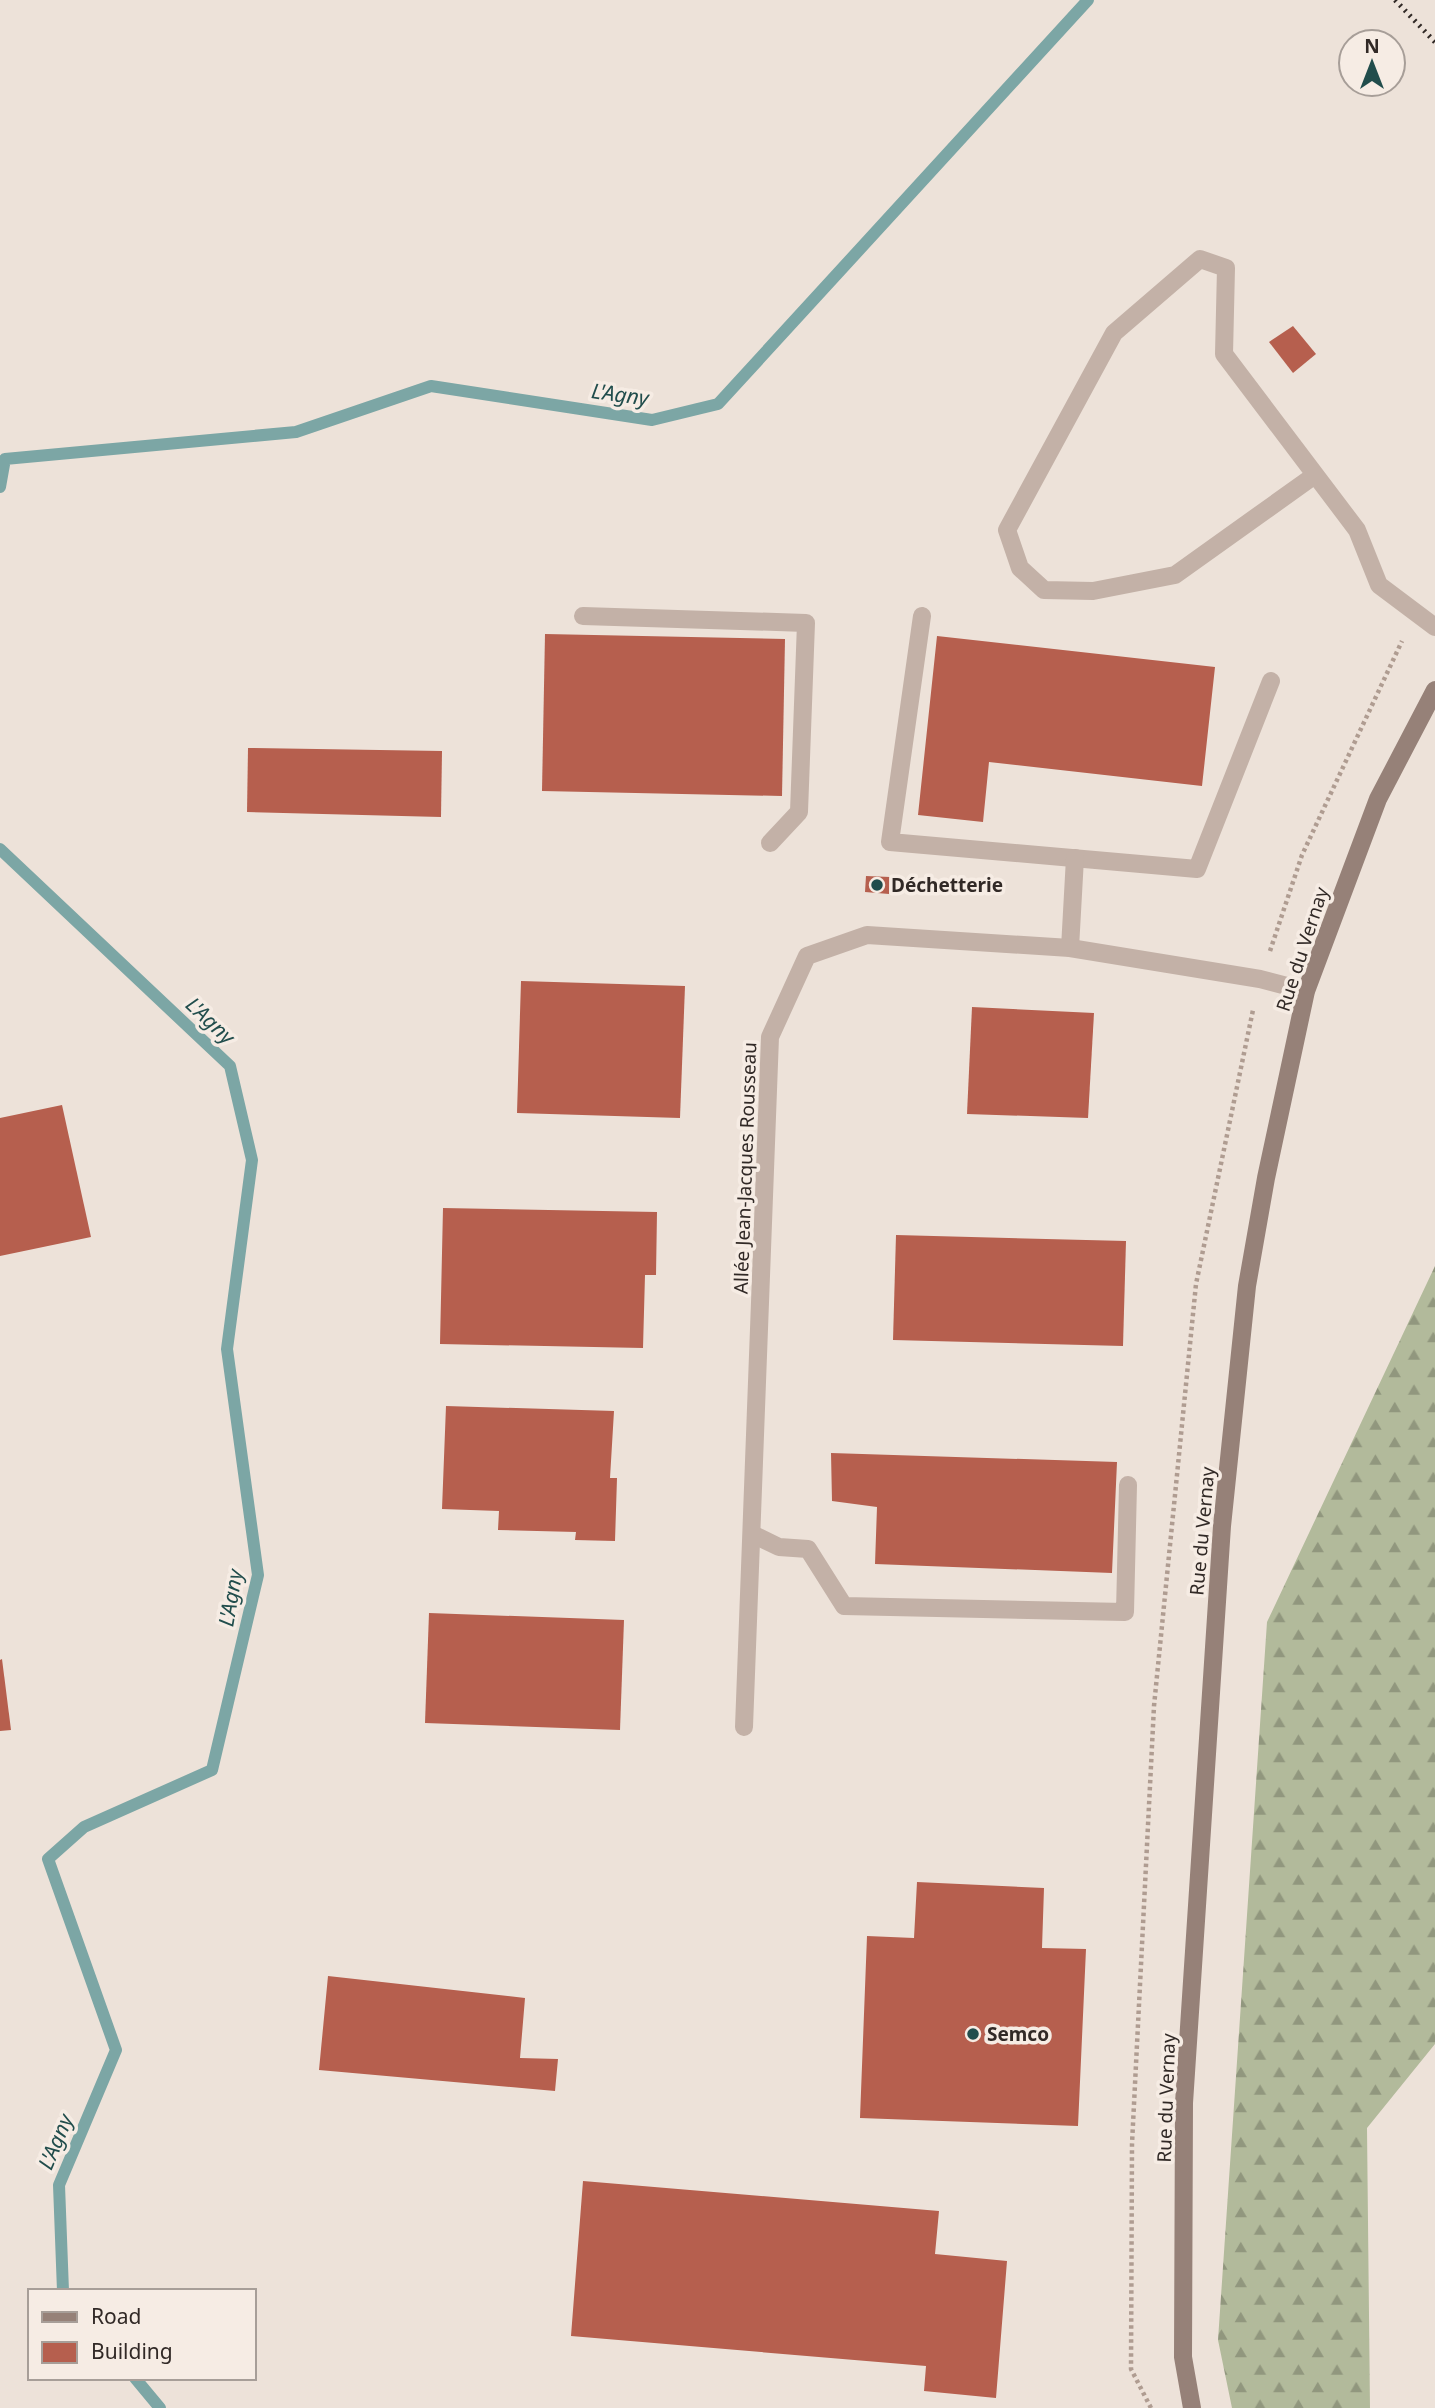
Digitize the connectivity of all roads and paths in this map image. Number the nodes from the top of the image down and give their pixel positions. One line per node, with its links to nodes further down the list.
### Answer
1 (1315, 475): 1 (street); 4 (street)
2 (583, 617): 7 (street)
3 (922, 617): 8 (street)
4 (1435, 627)
5 (1271, 681): 8 (street)
6 (1435, 690): 10 (street, Rue du Vernay)
7 (770, 843)
8 (1075, 858): 9 (street)
9 (1070, 948): 10 (street, Allée Jean-Jacques Rousseau); 12 (street, Allée Jean-Jacques Rousseau)
10 (1307, 991): 14 (street, Rue du Vernay)
11 (1128, 1485): 12 (street)
12 (752, 1534): 13 (street, Allée Jean-Jacques Rousseau)
13 (744, 1727)
14 (1192, 2408)

